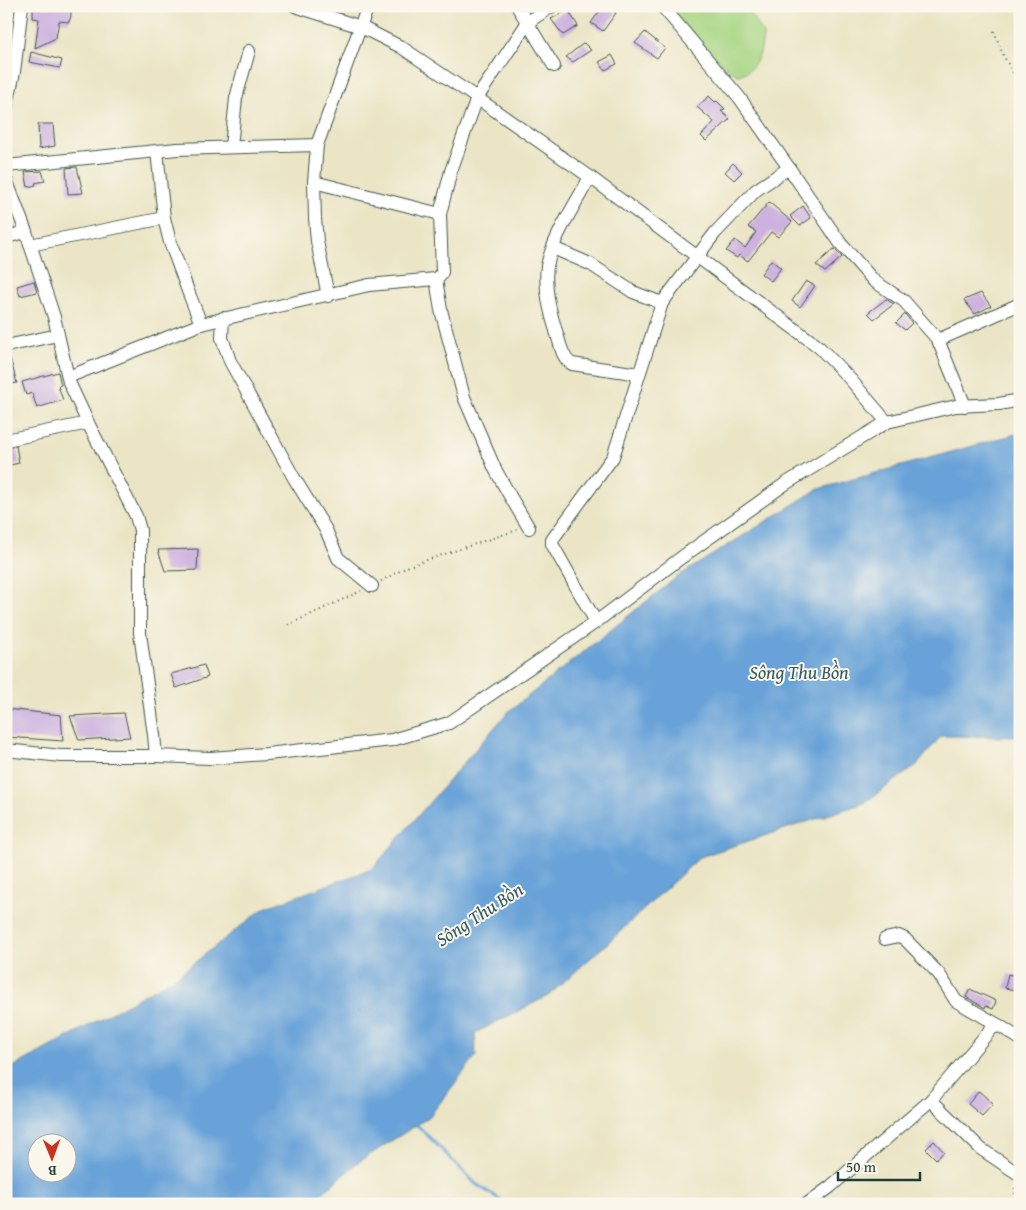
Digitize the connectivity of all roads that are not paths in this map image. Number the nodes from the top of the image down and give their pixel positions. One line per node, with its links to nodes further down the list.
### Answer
1 (22, 6): 12 (street)
2 (294, 6): 8 (street)
3 (368, 6): 8 (street)
4 (517, 6): 7 (street)
5 (552, 6): 7 (street)
6 (662, 6): 17 (street)
7 (528, 22): 10 (street); 11 (street)
8 (361, 27): 11 (street); 13 (street)
9 (250, 51): 14 (street)
10 (554, 66)
11 (477, 98): 18 (street); 21 (street)
12 (6, 110)
13 (317, 145): 14 (street); 20 (street)
14 (231, 147): 15 (street)
15 (157, 151): 16 (street); 22 (street)
16 (6, 166)
17 (790, 168): 27 (street); 35 (street)
18 (590, 177): 26 (street); 27 (street)
19 (6, 179): 23 (street)
20 (314, 182): 21 (street); 29 (street)
21 (440, 214): 28 (street)
22 (164, 218): 25 (street); 33 (street)
23 (26, 232): 24 (street); 25 (street)
24 (6, 237)
25 (30, 245): 34 (street)
26 (552, 248): 30 (street); 37 (street)
27 (698, 257): 30 (street); 41 (street)
28 (436, 279): 29 (street); 44 (street)
29 (328, 296): 32 (street)
30 (662, 303): 37 (street)
31 (1020, 304): 35 (street)
32 (223, 318): 33 (street); 45 (street)
33 (201, 324): 38 (street)
34 (58, 335): 36 (street); 38 (street)
35 (938, 340): 40 (street)
36 (6, 346)
37 (639, 374): 46 (street)
38 (68, 377): 42 (street)
39 (1020, 400): 40 (street)
40 (966, 406): 41 (street)
41 (887, 422): 46 (street)
42 (88, 423): 43 (street); 48 (street)
43 (6, 440)
44 (529, 528)
45 (372, 586)
46 (596, 622): 48 (street)
47 (6, 750): 48 (street)
48 (156, 756)
49 (886, 939): 50 (street)
50 (1000, 1026): 51 (street); 52 (street)
51 (1020, 1039)
52 (931, 1100): 53 (street); 54 (street)
53 (1018, 1174)
54 (807, 1204)

